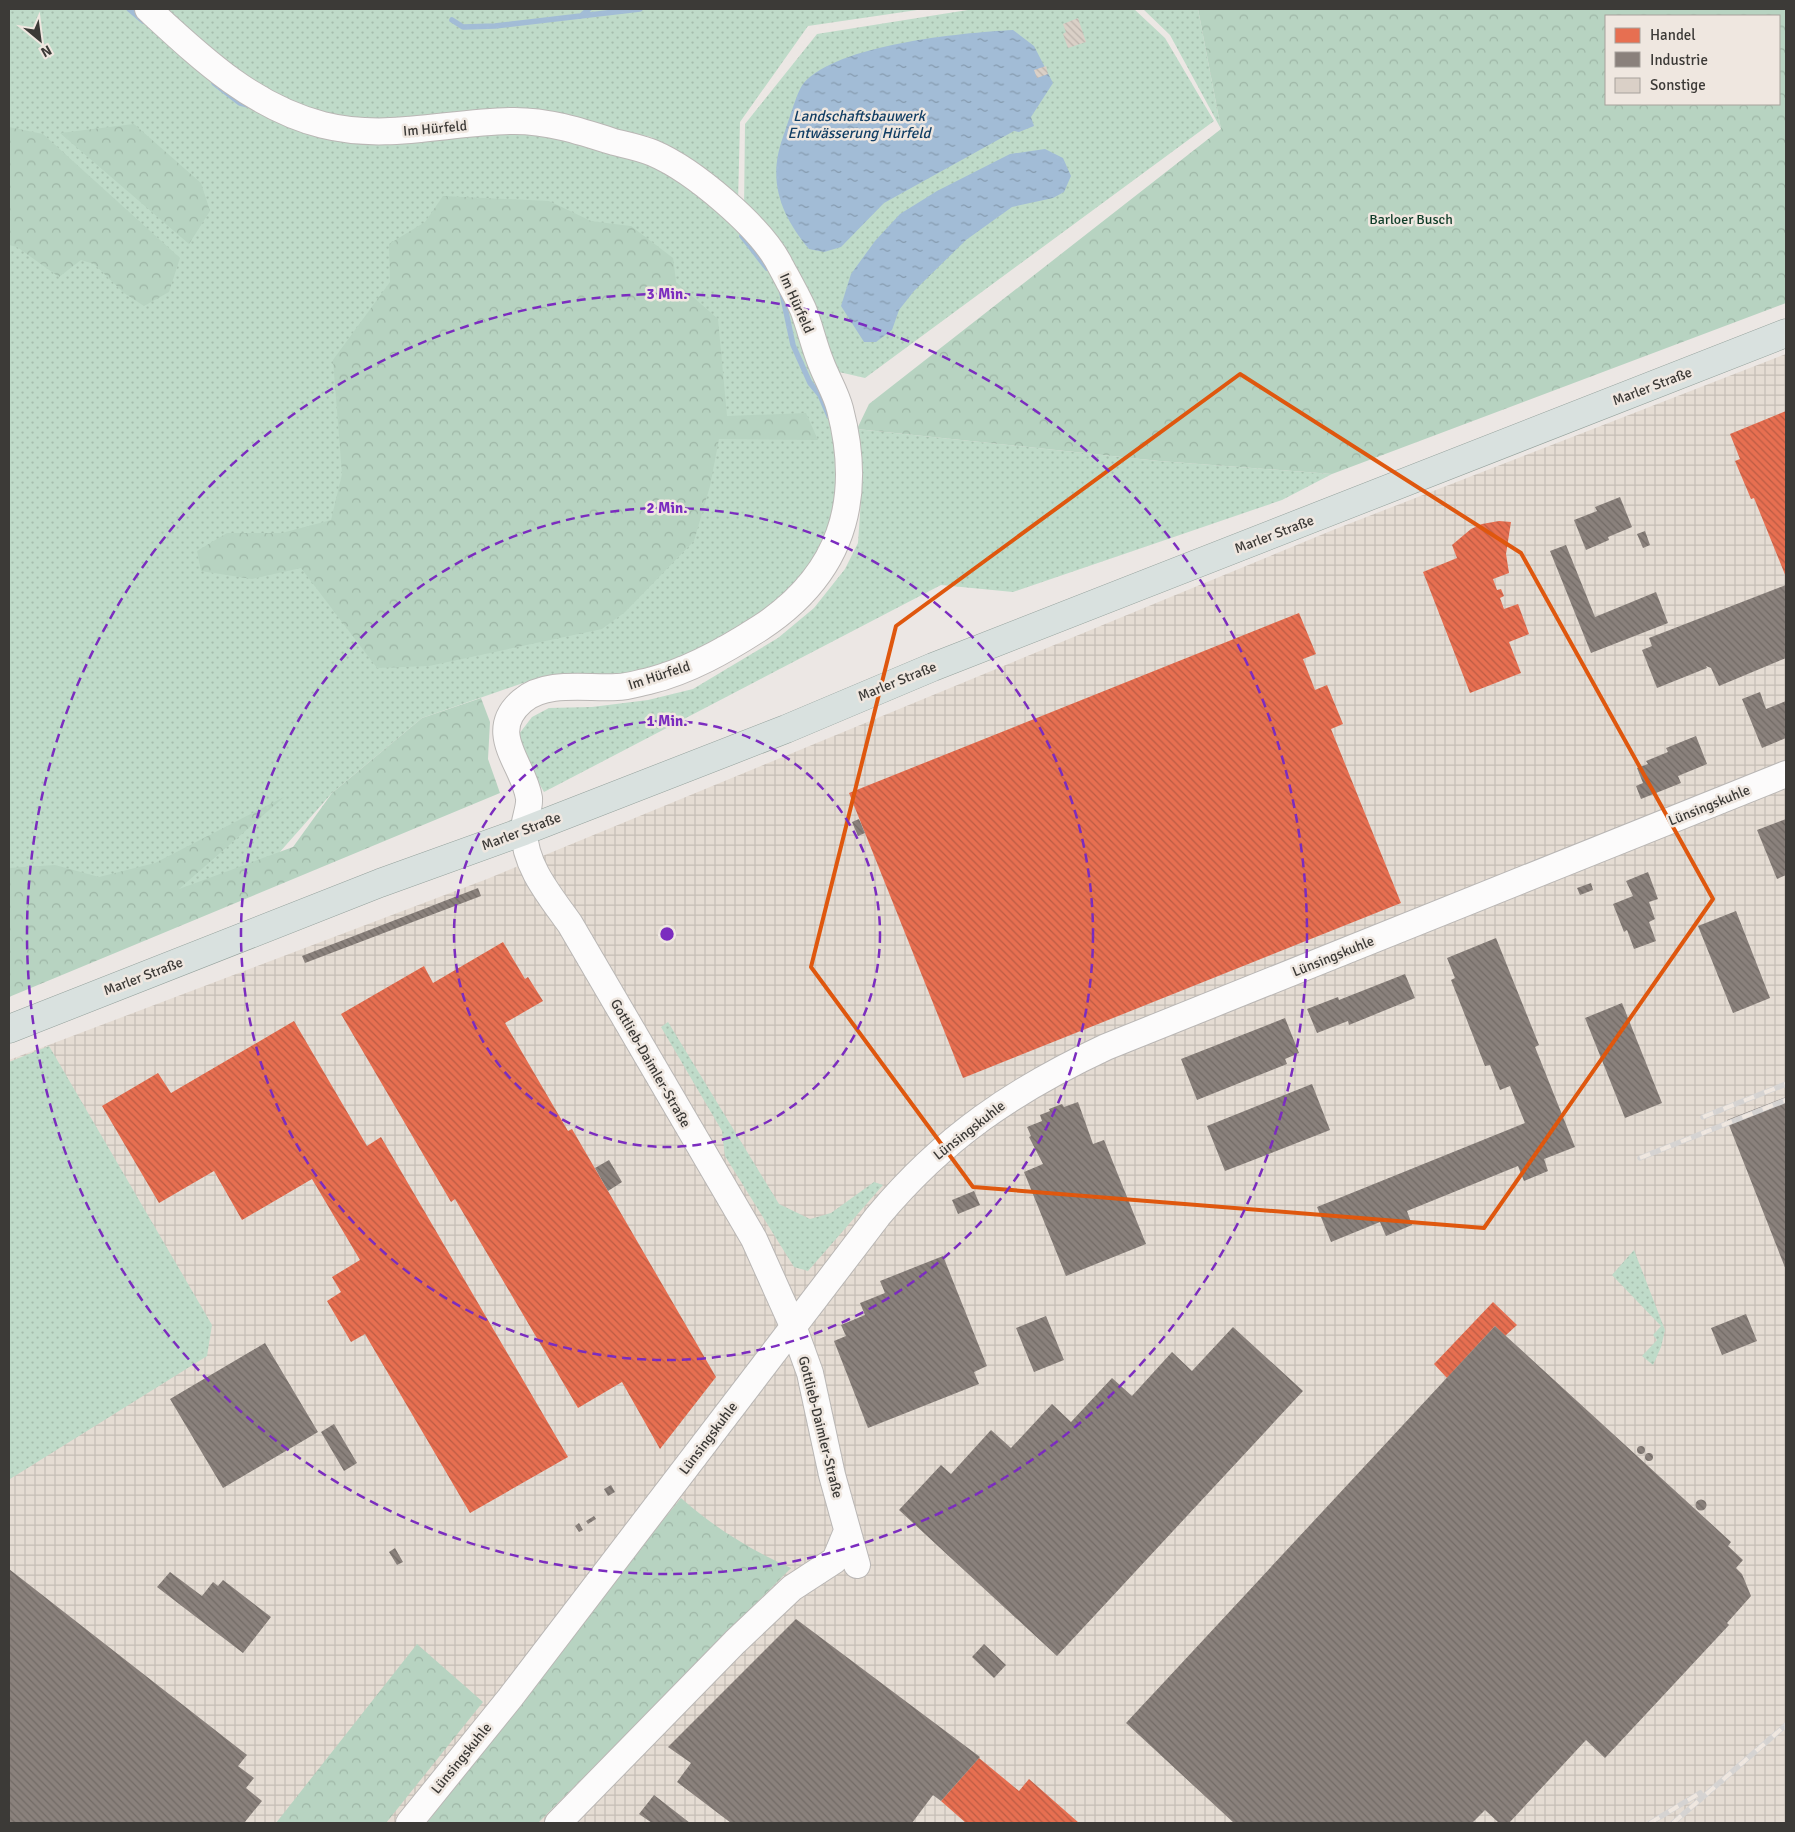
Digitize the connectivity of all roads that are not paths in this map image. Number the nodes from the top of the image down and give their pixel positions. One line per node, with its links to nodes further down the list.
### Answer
1 (148, 9): 4 (street, Im Hürfeld)
2 (1786, 333): 4 (main road, Marler Straße)
3 (1786, 774): 6 (street, Lünsingskuhle)
4 (524, 831): 5 (main road, Marler Straße); 6 (street, Gottlieb-Daimler-Straße)
5 (9, 1029)
6 (793, 1326): 7 (street, Gottlieb-Daimler-Straße); 9 (street, Lünsingskuhle)
7 (847, 1531): 8 (street, Gottlieb-Daimler-Straße); 10 (street)
8 (858, 1564)
9 (408, 1823)
10 (558, 1823)

